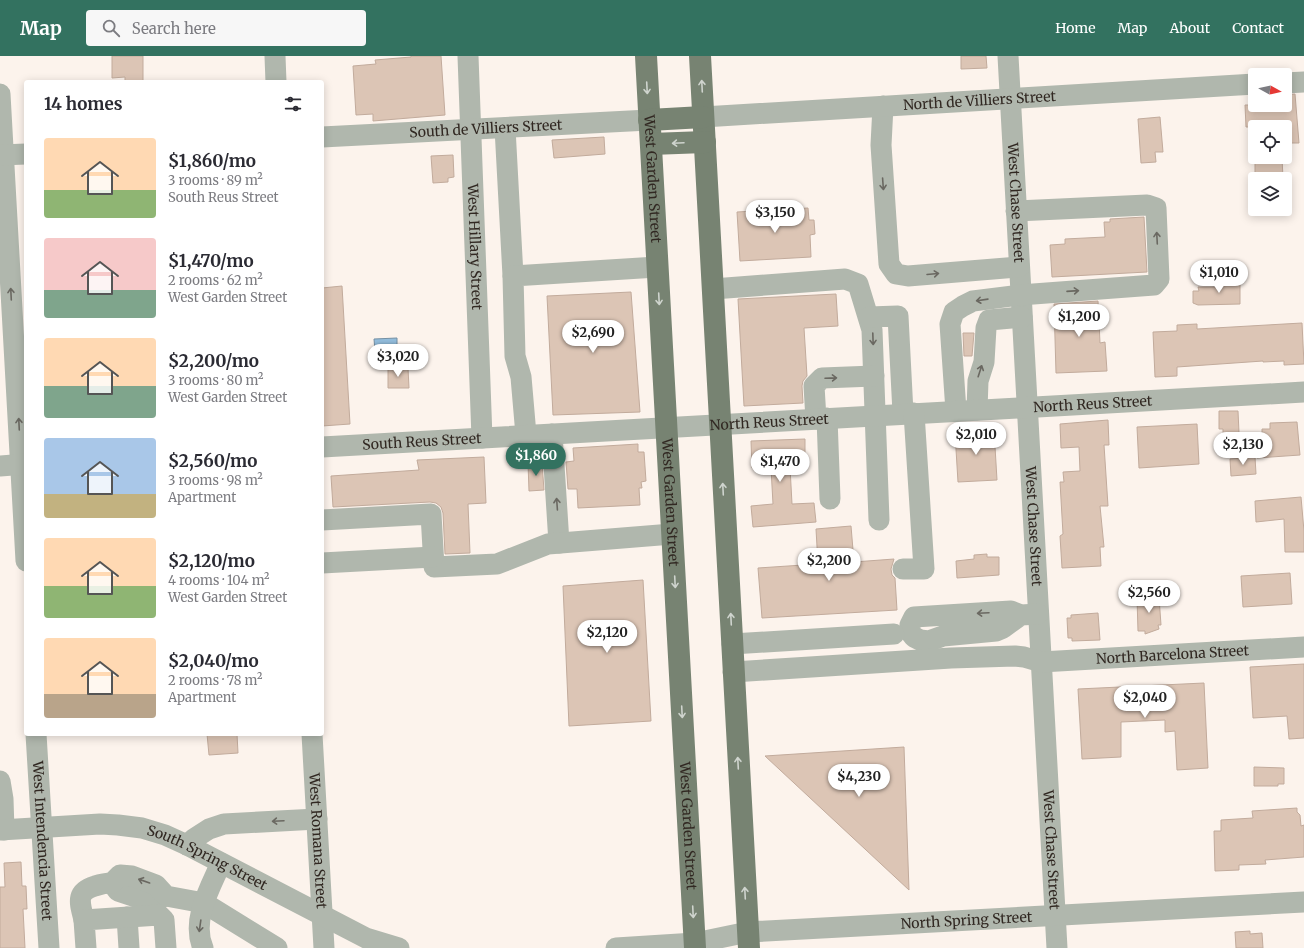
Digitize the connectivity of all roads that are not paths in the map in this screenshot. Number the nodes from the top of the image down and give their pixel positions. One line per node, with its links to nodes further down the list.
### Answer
1 (275, 56): 6 (street)
2 (468, 56): 16 (street, West Hillary Street)
3 (646, 56): 14 (main road, West Garden Street, one-way to 14)
4 (700, 56): 13 (main road, one-way to 4)
5 (1008, 56): 11 (street, West Chase Street)
6 (276, 80)
7 (1304, 82): 8 (street)
8 (1292, 83)
9 (1248, 84): 11 (street, North de Villiers Street)
10 (0, 94): 21 (street)
11 (1010, 99): 12 (street, North de Villiers Street); 22 (street, West Chase Street)
12 (883, 106): 13 (street, North de Villiers Street); 24 (street, one-way to 24)
13 (703, 117): 14 (main road); 18 (main road)
14 (649, 120): 15 (street, South de Villiers Street); 19 (main road, West Garden Street)
15 (505, 128): 16 (street, South de Villiers Street); 25 (street)
16 (470, 129): 17 (street, South de Villiers Street); 42 (street, West Hillary Street)
17 (324, 137)
18 (705, 142): 19 (main road, one-way to 19); 26 (main road)
19 (651, 144): 23 (main road, West Garden Street)
20 (24, 154): 21 (street)
21 (2, 155): 44 (street, one-way to 21)
22 (1016, 211): 24 (street, West Chase Street); 27 (street, one-way to 22)
23 (657, 267): 25 (street); 39 (main road, West Garden Street, one-way to 39)
24 (1019, 267): 27 (street, West Chase Street)
25 (513, 276): 41 (street)
26 (712, 289): 28 (street); 38 (main road)
27 (1020, 295): 29 (street, West Chase Street); 34 (street, one-way to 34)
28 (869, 317): 30 (street, one-way to 30); 35 (street)
29 (1022, 317): 32 (street, West Chase Street); 33 (street, one-way to 29)
30 (874, 376): 36 (street); 37 (street, one-way to 30)
31 (1304, 392): 32 (street, North Reus Street)
32 (1027, 407): 33 (street, North Reus Street); 58 (street, West Chase Street)
33 (977, 410): 34 (street, North Reus Street)
34 (956, 411): 35 (street, North Reus Street)
35 (909, 413): 36 (street, North Reus Street); 54 (street)
36 (875, 416): 37 (street, North Reus Street); 49 (street)
37 (822, 419): 38 (street, North Reus Street); 47 (street)
38 (720, 425): 39 (street, North Reus Street); 56 (main road, one-way to 38)
39 (666, 428): 40 (street, South Reus Street); 50 (main road, West Garden Street)
40 (552, 434): 41 (street, South Reus Street); 51 (street, one-way to 40)
41 (526, 436): 42 (street, South Reus Street)
42 (482, 438): 43 (street, South Reus Street)
43 (324, 447)
44 (23, 464): 45 (street); 46 (street)
45 (0, 466)
46 (24, 496)
47 (830, 498)
48 (324, 520): 52 (street)
49 (879, 520)
50 (672, 534): 51 (street); 75 (main road, West Garden Street, one-way to 75)
51 (559, 543): 52 (street)
52 (434, 557): 53 (street)
53 (324, 562)
54 (903, 569)
55 (894, 634): 56 (street)
56 (732, 644): 59 (main road)
57 (1304, 647): 58 (street, North Barcelona Street)
58 (1041, 662): 59 (street, North Barcelona Street); 71 (street, West Chase Street)
59 (733, 672): 74 (main road, one-way to 59)
60 (36, 736): 64 (street, West Intendencia Street)
61 (312, 736): 63 (street, West Romana Street)
62 (0, 782): 65 (street)
63 (317, 819): 66 (street, one-way to 66); 70 (street, West Romana Street)
64 (41, 828): 65 (street, South Spring Street); 66 (street, South Spring Street); 77 (street, West Intendencia Street)
65 (2, 830)
66 (187, 845): 67 (street, South Spring Street)
67 (221, 863): 69 (street); 70 (street, South Spring Street)
68 (1304, 902): 71 (street, North Spring Street)
69 (204, 903): 73 (street, one-way to 73); 76 (street); 81 (street, one-way to 81)
70 (322, 915): 82 (street, West Romana Street); 83 (street, South Spring Street)
71 (1055, 915): 74 (street, North Spring Street); 85 (street, West Chase Street)
72 (127, 917): 73 (street); 79 (street); 80 (street)
73 (84, 920): 78 (street)
74 (748, 940): 75 (street)
75 (695, 945): 84 (street)
76 (270, 947)
77 (49, 948)
78 (86, 948)
79 (128, 948)
80 (166, 948)
81 (203, 948)
82 (324, 948)
83 (399, 948)
84 (616, 948)
85 (1057, 948)

